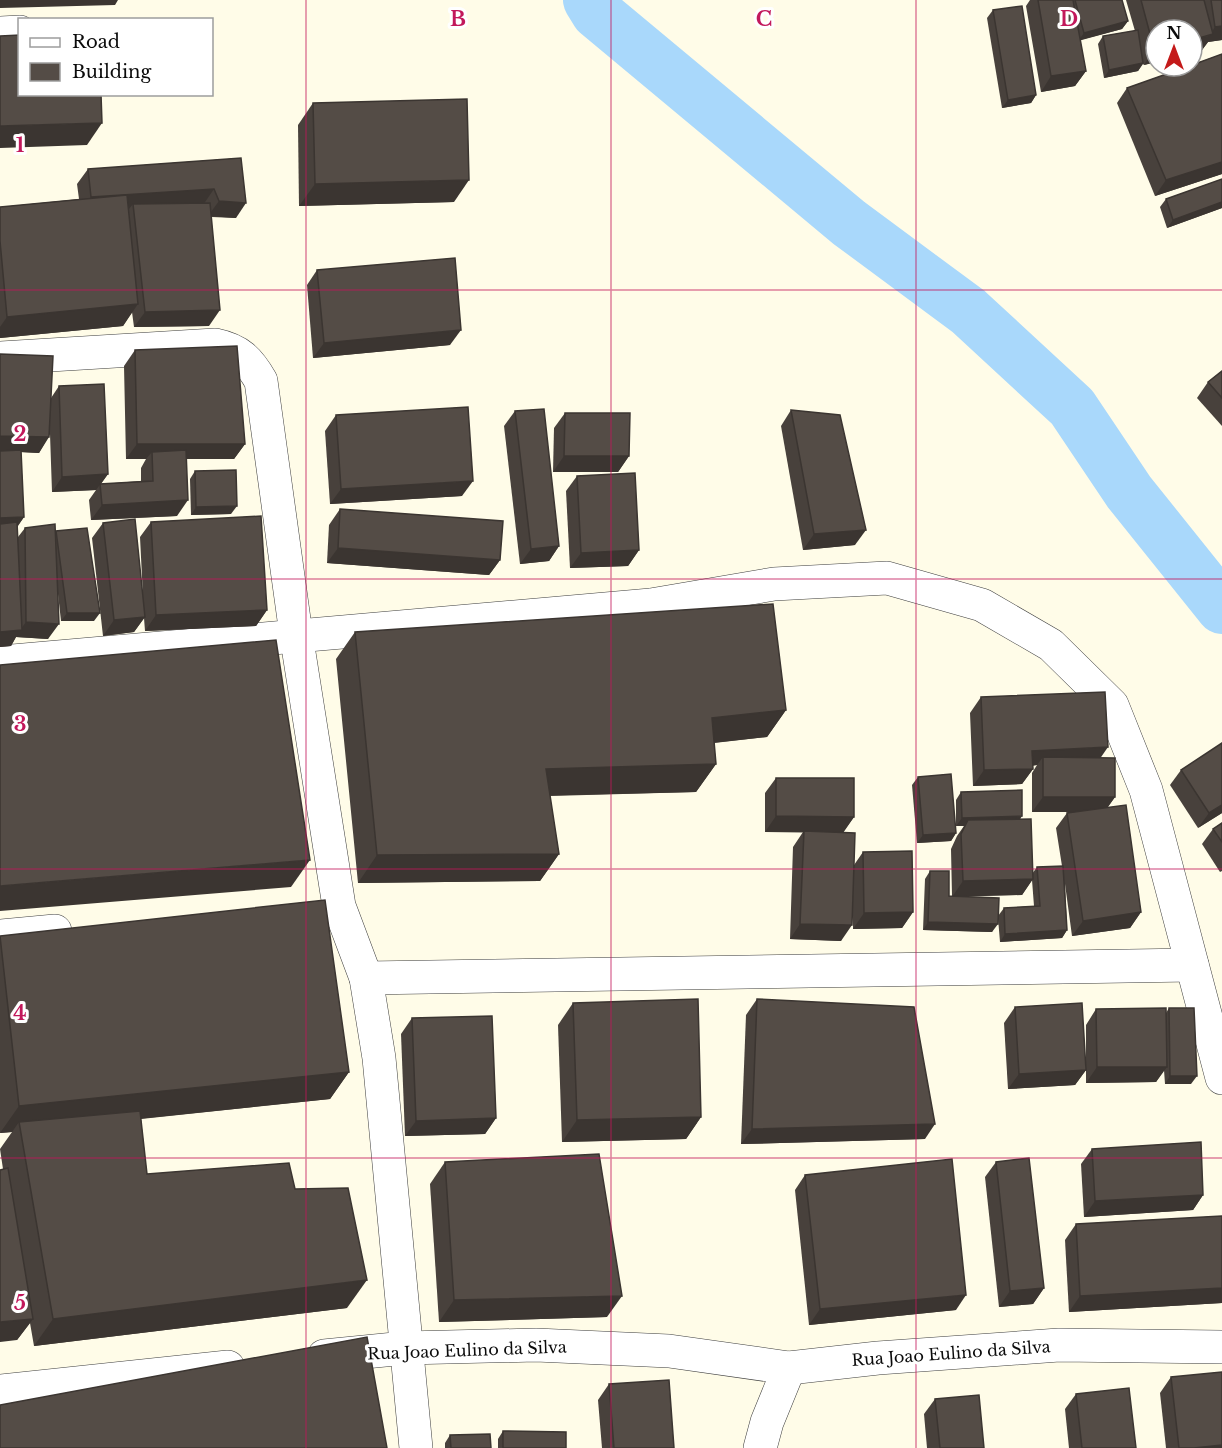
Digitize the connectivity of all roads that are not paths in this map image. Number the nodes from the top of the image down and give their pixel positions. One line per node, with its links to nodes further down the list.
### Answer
1 (18, 32): 2 (street)
2 (0, 33)
3 (0, 358): 4 (street)
4 (296, 634): 5 (street); 6 (street); 10 (street)
5 (0, 662)
6 (339, 906): 7 (street); 11 (street)
7 (304, 909)
8 (82, 928): 9 (street)
9 (0, 936)
10 (1192, 965): 11 (street); 12 (street)
11 (366, 978): 14 (street)
12 (1222, 1078)
13 (1222, 1347): 17 (street, Rua Joao Eulino da Silva)
14 (405, 1348): 15 (street, Rua Joao Eulino da Silva); 17 (street, Rua Joao Eulino da Silva); 19 (street)
15 (298, 1359)
16 (262, 1363): 18 (street)
17 (789, 1368): 20 (street)
18 (0, 1391)
19 (416, 1448)
20 (760, 1448)

